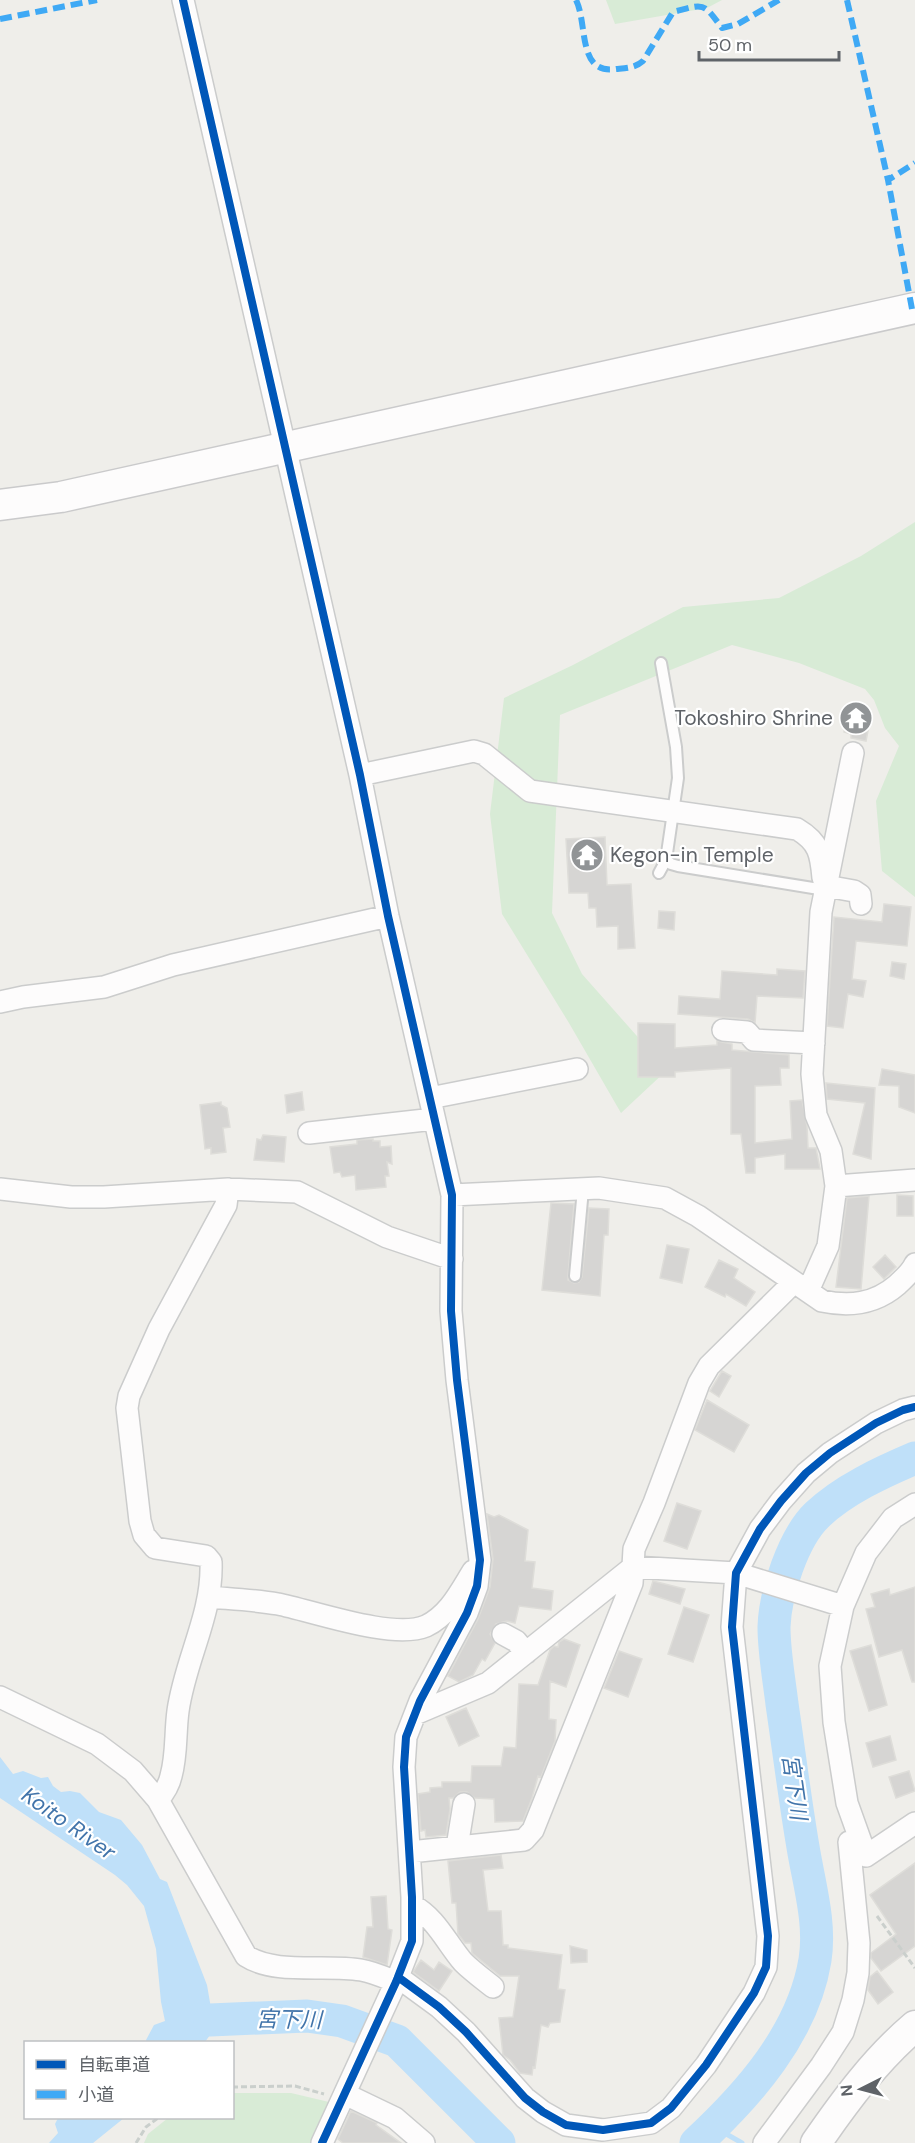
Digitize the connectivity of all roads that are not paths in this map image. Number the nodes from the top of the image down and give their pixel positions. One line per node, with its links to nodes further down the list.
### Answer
1 (183, 0): 3 (street)
2 (915, 308): 3 (street)
3 (285, 446): 4 (street); 7 (street)
4 (0, 505)
5 (661, 663): 8 (lane)
6 (853, 753): 11 (street)
7 (360, 775): 8 (street); 13 (street)
8 (673, 812): 9 (lane); 11 (street)
9 (666, 860): 10 (lane); 11 (lane)
10 (659, 873)
11 (825, 888): 12 (street); 16 (street)
12 (861, 904)
13 (388, 916): 14 (street); 18 (street)
14 (0, 1002)
15 (723, 1030): 16 (street)
16 (814, 1043): 22 (street)
17 (577, 1069): 18 (street)
18 (430, 1098): 19 (street)
19 (434, 1119): 20 (street); 26 (street)
20 (309, 1133)
21 (915, 1180): 22 (street)
22 (836, 1186): 30 (street)
23 (0, 1189): 24 (street)
24 (228, 1189): 27 (street); 36 (street)
25 (584, 1189): 26 (street); 29 (lane); 30 (street)
26 (452, 1195): 27 (street)
27 (452, 1259): 33 (street)
28 (915, 1264): 30 (street)
29 (575, 1276)
30 (801, 1287): 34 (street)
31 (915, 1407): 35 (street)
32 (915, 1504): 37 (street)
33 (480, 1560): 36 (street); 41 (street)
34 (633, 1567): 35 (street); 39 (street); 46 (street)
35 (739, 1574): 37 (street); 49 (street)
36 (209, 1597): 42 (street)
37 (838, 1605): 44 (street)
38 (503, 1634): 39 (street)
39 (526, 1653): 41 (street)
40 (0, 1697): 42 (street)
41 (415, 1714): 47 (street)
42 (158, 1800): 49 (street)
43 (464, 1804): 46 (street)
44 (915, 1823)
45 (849, 1842): 55 (street)
46 (457, 1847): 47 (street)
47 (410, 1852): 48 (street)
48 (412, 1905): 49 (street); 50 (street)
49 (394, 1985): 52 (street)
50 (493, 1987)
51 (915, 2026): 56 (street)
52 (347, 2091): 53 (street); 54 (street)
53 (324, 2142)
54 (424, 2143)
55 (764, 2143)
56 (816, 2143)

